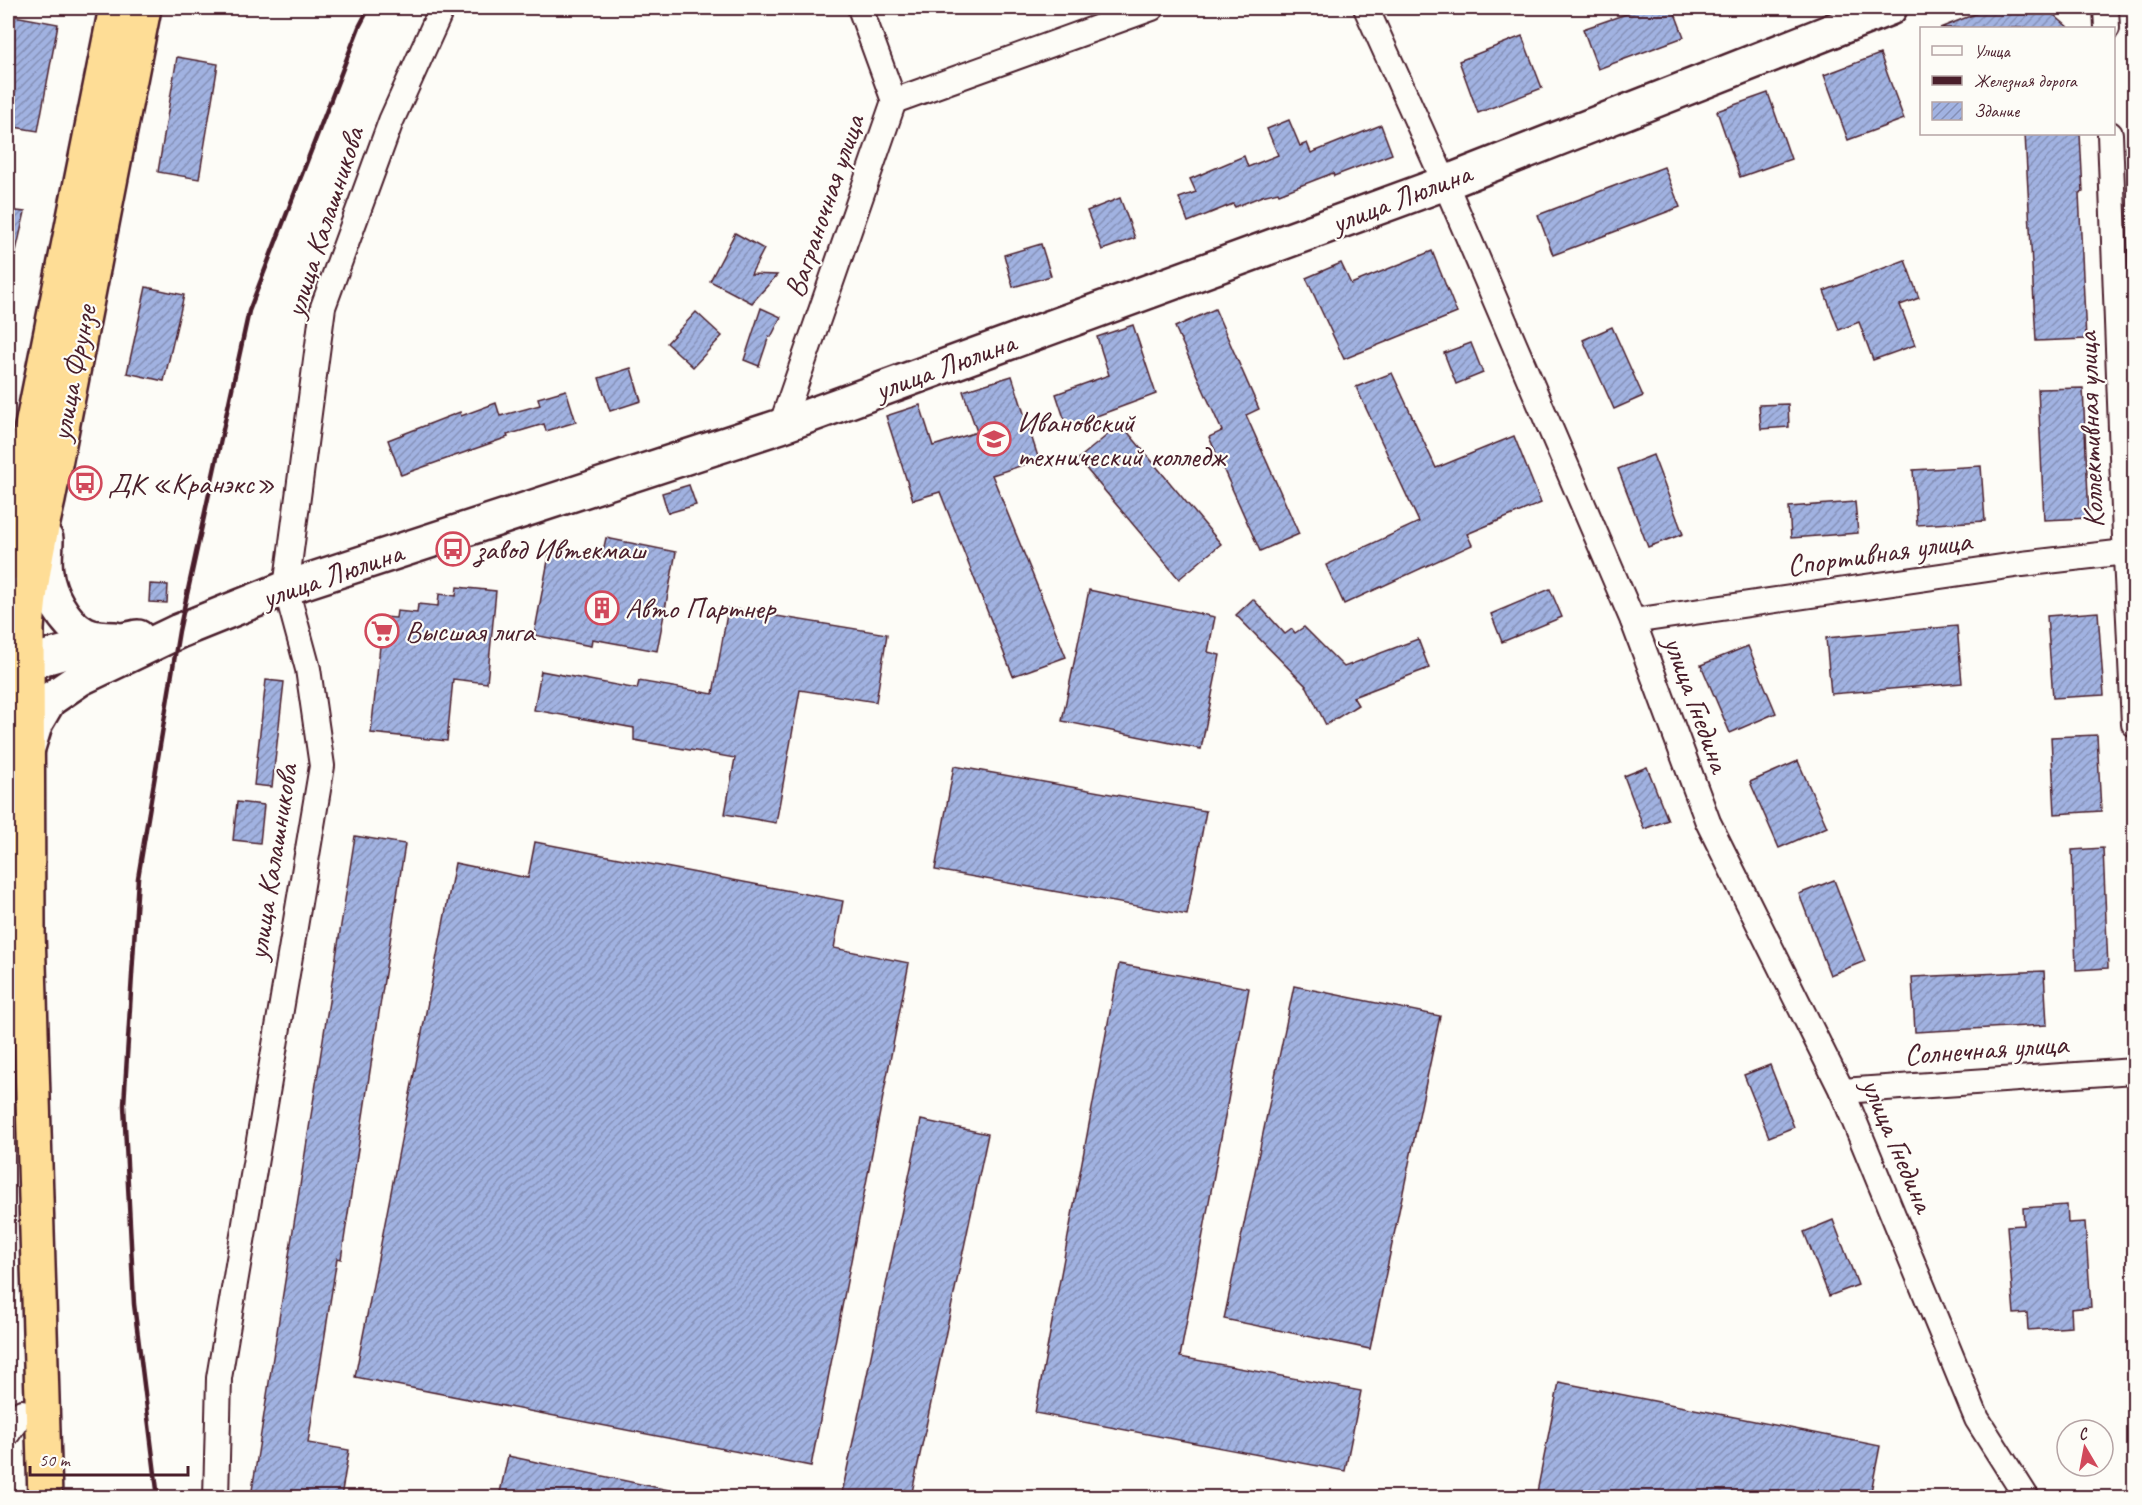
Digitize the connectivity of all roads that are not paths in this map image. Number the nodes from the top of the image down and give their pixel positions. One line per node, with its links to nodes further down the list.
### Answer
1 (116, 8): 14 (highway, улица Фрунзе)
2 (143, 8): 14 (highway, улица Фрунзе)
3 (442, 8): 17 (street, улица Калашникова)
4 (860, 8): 10 (street, Ваграночная улица)
5 (1152, 8): 10 (street)
6 (1366, 8): 12 (street, улица Гнедина)
7 (1890, 8): 12 (main road, улица Люлина)
8 (2106, 8): 9 (street)
9 (2107, 27)
10 (894, 101): 13 (street, Ваграночная улица)
11 (2110, 135): 15 (street, Коллективная улица)
12 (1445, 183): 13 (main road, улица Люлина); 18 (street, улица Гнедина)
13 (781, 426): 17 (main road, улица Люлина)
14 (33, 499): 16 (highway, улица Фрунзе); 20 (main road); 21 (highway, улица Фрунзе)
15 (2130, 551): 18 (street, Спортивная улица); 24 (street, Коллективная улица)
16 (8, 564)
17 (286, 588): 19 (main road, улица Люлина); 32 (street, улица Калашникова)
18 (1633, 621): 28 (street, улица Гнедина)
19 (179, 631): 20 (main road); 22 (main road, улица Люлина)
20 (126, 639): 21 (main road)
21 (26, 667): 22 (main road); 23 (main road); 25 (highway, улица Фрунзе)
22 (69, 686): 25 (main road, улица Люлина)
23 (8, 710)
24 (2134, 724)
25 (28, 748): 29 (highway, улица Фрунзе)
26 (8, 921): 29 (highway, улица Фрунзе)
27 (2134, 1071): 28 (street, Солнечная улица)
28 (1842, 1090): 33 (street, улица Гнедина)
29 (23, 1418): 30 (highway, улица Фрунзе); 31 (highway, улица Фрунзе)
30 (24, 1497)
31 (45, 1497)
32 (216, 1497)
33 (2027, 1497)

